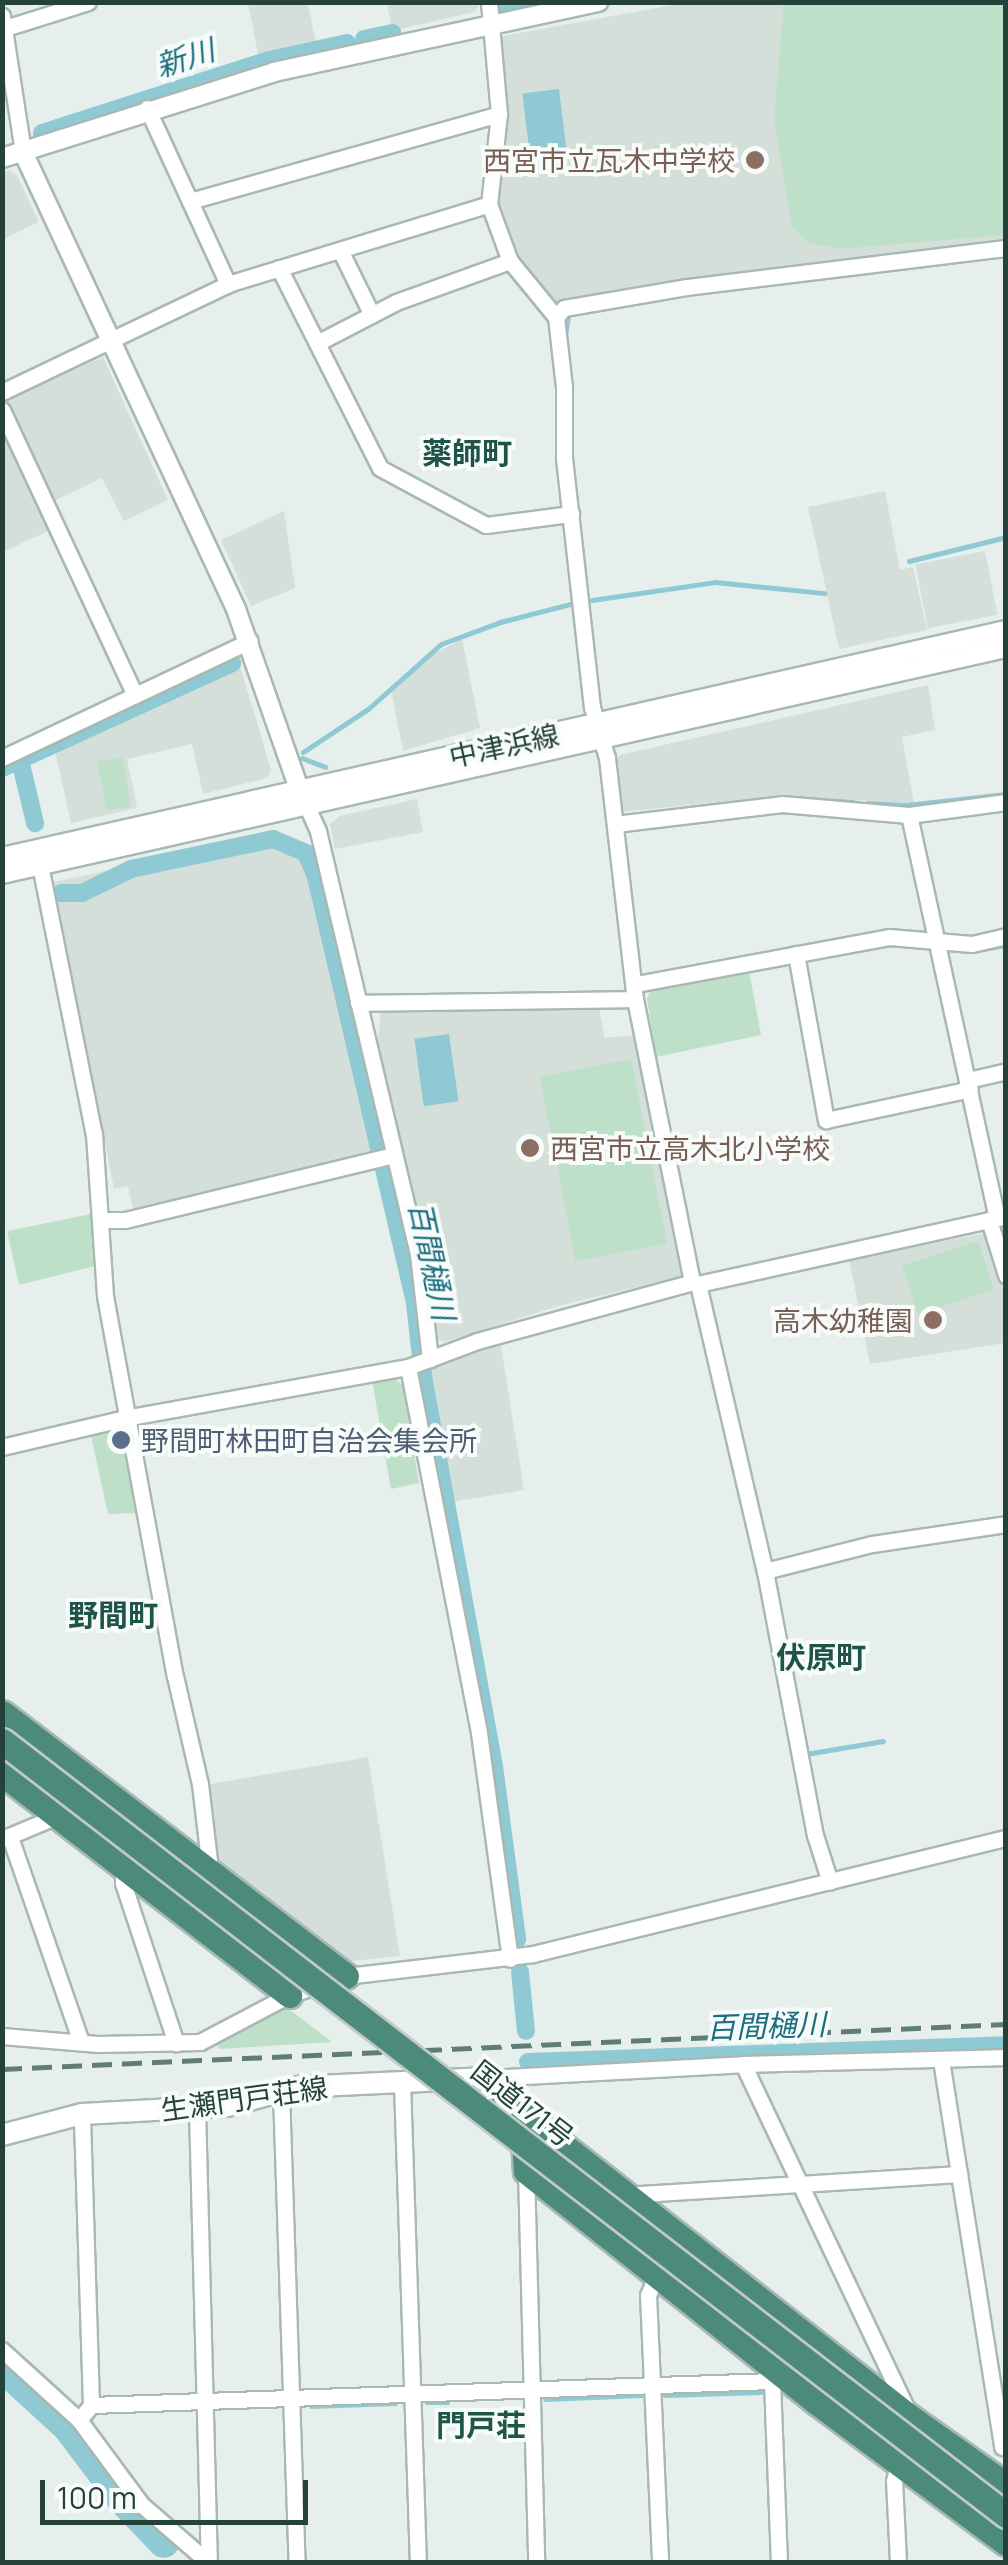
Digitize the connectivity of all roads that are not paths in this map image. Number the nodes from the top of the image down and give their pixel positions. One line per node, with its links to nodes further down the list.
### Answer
1 (88, 2): 4 (street)
2 (489, 2): 5 (street)
3 (599, 2): 5 (street)
4 (3, 24): 8 (street)
5 (489, 25): 6 (street); 7 (street)
6 (147, 108): 8 (street); 10 (street)
7 (499, 114): 10 (street); 11 (street)
8 (22, 152): 9 (street); 19 (street)
9 (2, 158)
10 (190, 201): 16 (street)
11 (489, 204): 13 (street); 14 (street)
12 (1006, 248): 18 (street)
13 (340, 250): 15 (street); 17 (street)
14 (510, 260): 17 (street); 18 (street)
15 (279, 268): 16 (street); 20 (street)
16 (228, 284): 19 (street)
17 (372, 315): 20 (street)
18 (556, 318): 23 (street)
19 (109, 342): 21 (street); 25 (street)
20 (316, 342): 23 (street)
21 (2, 392)
22 (2, 410): 27 (street)
23 (571, 514): 28 (street)
24 (1006, 630): 28 (street, 中津浜線)
25 (250, 641): 27 (street); 30 (street)
26 (1006, 648): 28 (street, 中津浜線)
27 (135, 695): 29 (street)
28 (600, 732): 30 (street, 中津浜線); 33 (street)
29 (2, 758)
30 (302, 797): 35 (street, 中津浜線); 41 (street)
31 (1006, 802): 32 (street)
32 (909, 815): 33 (street); 38 (street)
33 (615, 824): 40 (street)
34 (2, 857): 35 (street, 中津浜線)
35 (39, 857): 36 (street, 中津浜線); 46 (street)
36 (2, 874)
37 (1006, 936): 38 (street)
38 (937, 940): 39 (street); 43 (street)
39 (796, 954): 40 (street); 43 (street)
40 (636, 991): 41 (street); 48 (street)
41 (358, 1003): 44 (street)
42 (1006, 1071): 43 (street)
43 (969, 1084): 45 (street)
44 (386, 1157): 46 (street); 49 (street)
45 (997, 1218): 47 (street); 48 (street)
46 (103, 1220): 50 (street)
47 (1006, 1275)
48 (695, 1283): 49 (street); 53 (street)
49 (420, 1363): 50 (street); 64 (street)
50 (130, 1417): 51 (street); 61 (street)
51 (2, 1446)
52 (1006, 1524): 53 (street)
53 (766, 1571): 62 (street)
54 (2, 1714): 61 (highway)
55 (2, 1741): 100 (highway, 国道171号, bridge)
56 (2, 1773): 57 (highway)
57 (57, 1816): 58 (street); 60 (highway)
58 (6, 1838): 68 (street)
59 (1006, 1838): 62 (street)
60 (123, 1868): 63 (highway); 69 (street)
61 (205, 1870): 63 (street); 65 (highway)
62 (830, 1882): 64 (street)
63 (175, 1909): 66 (highway)
64 (510, 1959): 65 (street)
65 (346, 1976): 66 (street)
66 (289, 1994): 69 (street)
67 (2, 2036): 68 (street)
68 (81, 2042): 69 (street)
69 (176, 2043)
70 (1006, 2057): 71 (street)
71 (941, 2060): 72 (street); 81 (street)
72 (743, 2064): 73 (street); 82 (street)
73 (487, 2078): 74 (main road, 生瀬門戸荘線); 79 (highway); 80 (highway)
74 (402, 2084): 75 (main road, 生瀬門戸荘線); 90 (street)
75 (281, 2092): 76 (main road, 生瀬門戸荘線); 91 (street)
76 (197, 2108): 77 (main road, 生瀬門戸荘線); 92 (street)
77 (82, 2114): 78 (main road, 生瀬門戸荘線); 93 (street)
78 (2, 2135)
79 (555, 2140): 80 (highway); 83 (highway)
80 (526, 2158): 84 (highway); 89 (street)
81 (959, 2174): 82 (street); 96 (street)
82 (801, 2182): 83 (street); 94 (street)
83 (626, 2193): 84 (street); 94 (highway)
84 (595, 2224): 85 (highway)
85 (657, 2274): 87 (highway); 88 (street)
86 (2, 2350): 95 (street)
87 (776, 2375): 88 (street); 98 (highway); 107 (street)
88 (654, 2386): 89 (street); 106 (street)
89 (533, 2389): 90 (street); 105 (street)
90 (413, 2395): 91 (street); 104 (street)
91 (292, 2399): 92 (street); 103 (street)
92 (206, 2400): 93 (street); 102 (street)
93 (91, 2405): 95 (street)
94 (911, 2418): 97 (highway)
95 (79, 2420): 102 (street)
96 (1004, 2447): 97 (street)
97 (976, 2462): 99 (highway)
98 (898, 2465): 101 (highway); 108 (street)
99 (1006, 2485)
100 (1006, 2515)
101 (1006, 2542)
102 (208, 2562)
103 (297, 2562)
104 (418, 2562)
105 (536, 2562)
106 (660, 2562)
107 (779, 2562)
108 (898, 2562)

